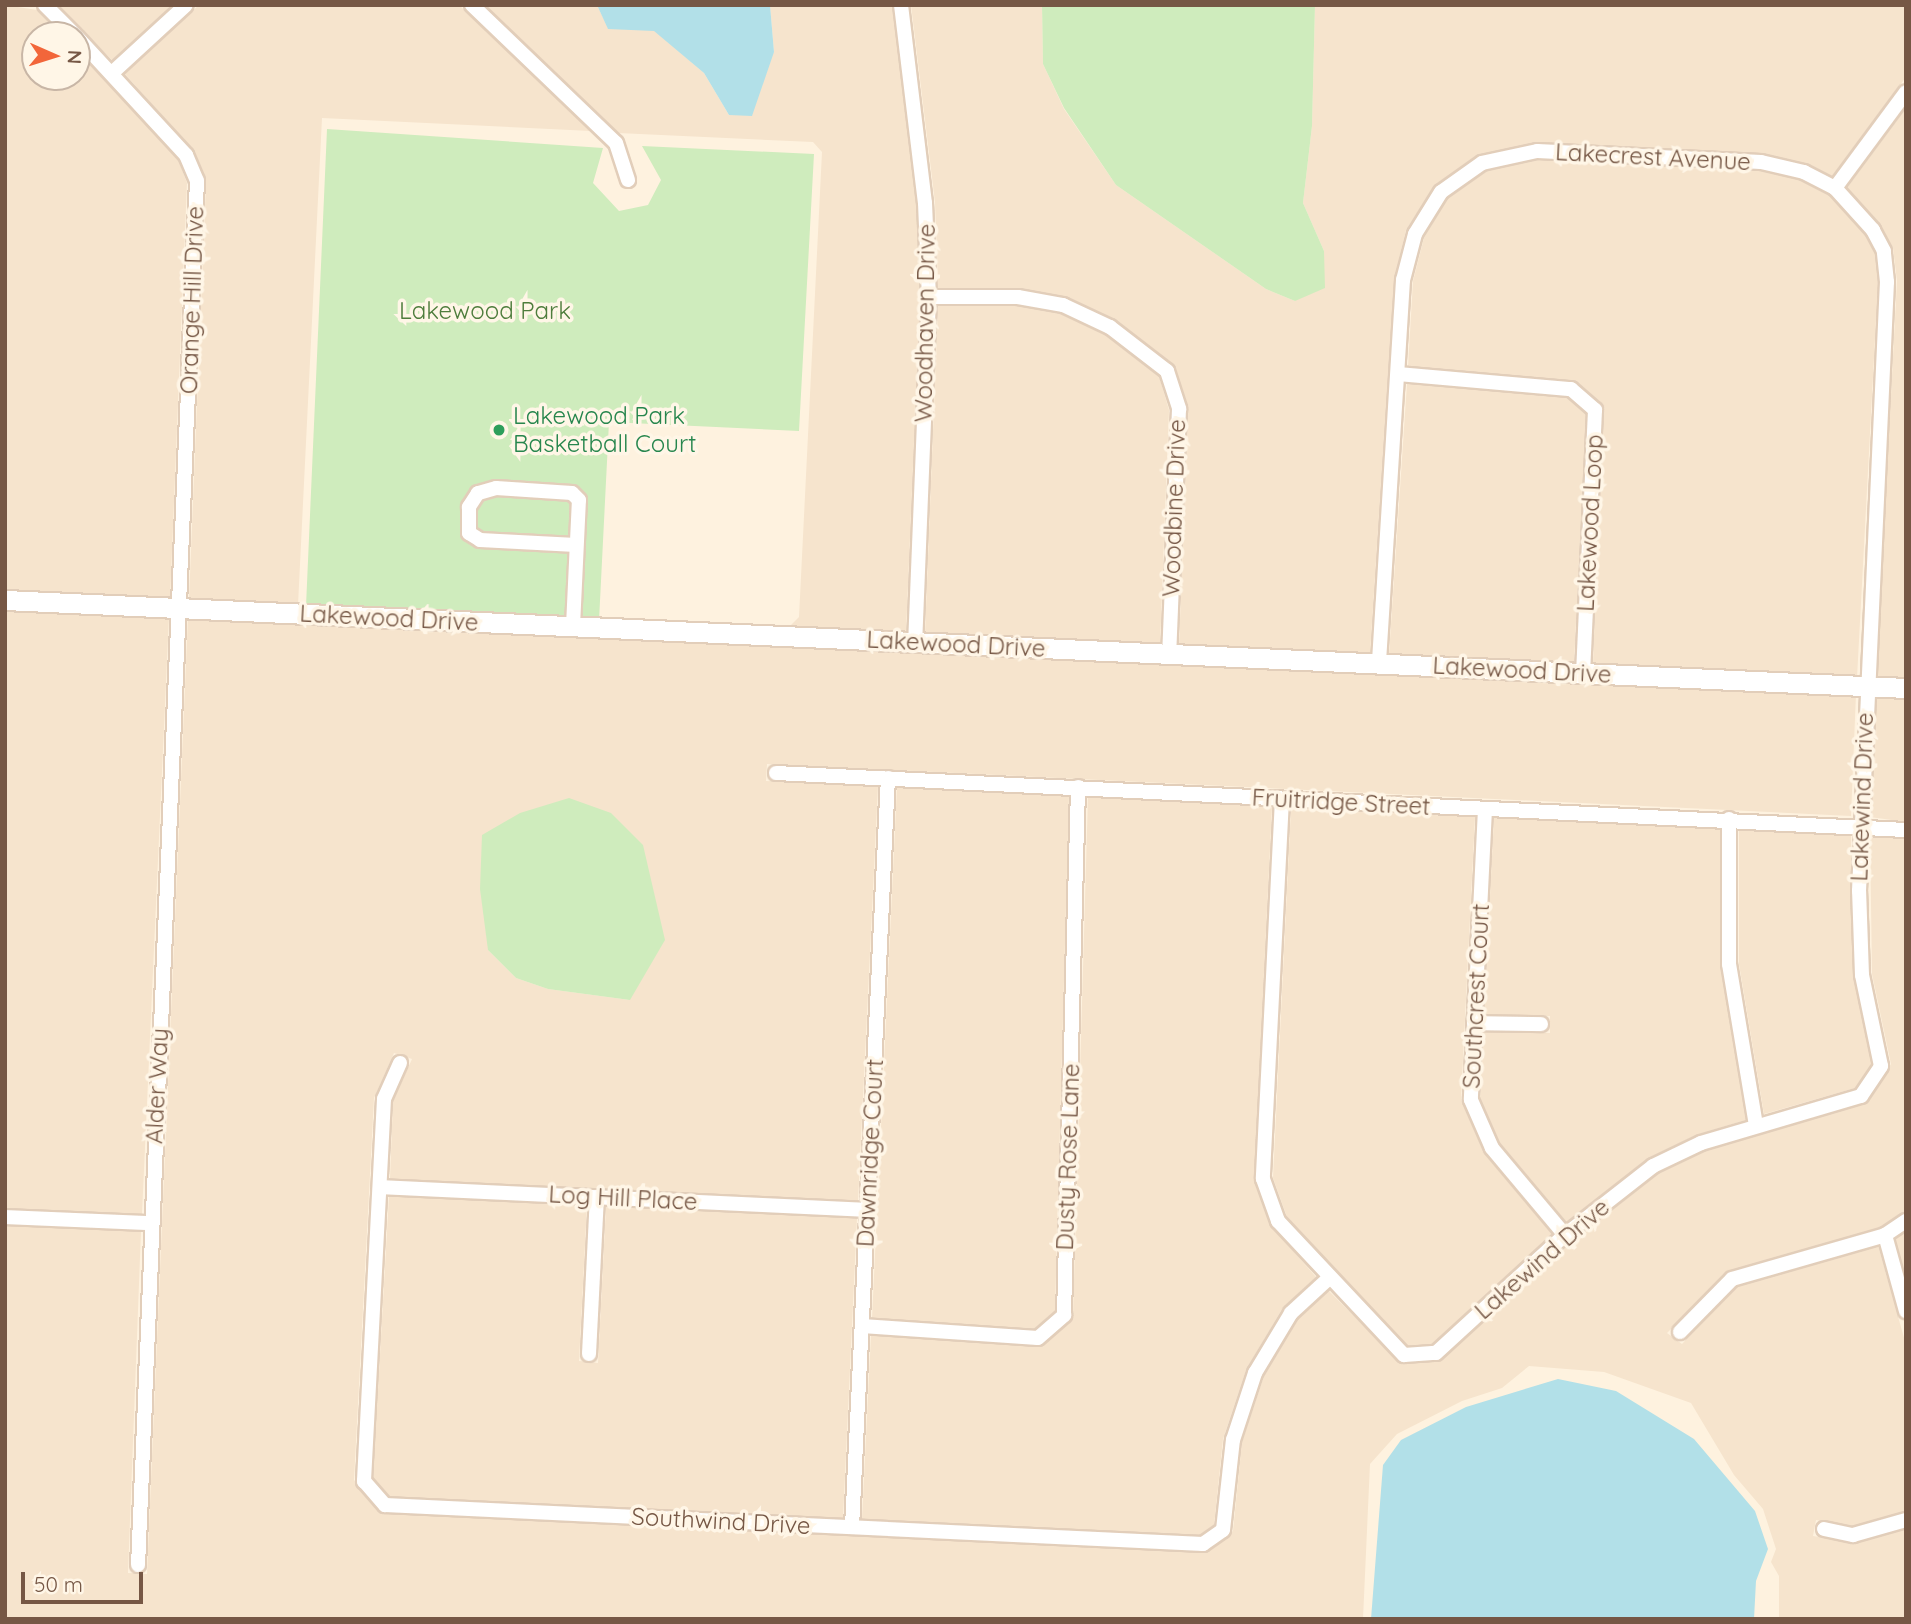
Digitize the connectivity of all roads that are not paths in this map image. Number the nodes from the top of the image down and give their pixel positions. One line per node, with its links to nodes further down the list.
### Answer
1 (46, 5): 5 (street, Orange Hill Drive)
2 (186, 5): 7 (street)
3 (472, 5): 9 (street)
4 (901, 5): 11 (street, Woodhaven Drive)
5 (61, 21)
6 (91, 51): 7 (street, Orange Hill Drive)
7 (112, 73): 15 (street, Orange Hill Drive)
8 (1906, 92): 10 (street)
9 (628, 180)
10 (1835, 188): 12 (street, Lakecrest Avenue); 21 (street, Lakecrest Avenue)
11 (929, 298): 17 (street, Woodhaven Drive); 18 (street, Woodbine Drive)
12 (1398, 374): 19 (street, Lakecrest Avenue); 20 (street, Lakewood Loop)
13 (576, 545): 13 (street); 16 (street)
14 (5, 600): 15 (street, Lakewood Drive)
15 (179, 608): 16 (street, Lakewood Drive); 40 (street, Alder Way)
16 (573, 626): 17 (street, Lakewood Drive)
17 (915, 642): 18 (street, Lakewood Drive)
18 (1169, 653): 19 (street, Lakewood Drive)
19 (1380, 663): 20 (street, Lakewood Drive)
20 (1583, 673): 21 (street, Lakewood Drive)
21 (1866, 686): 22 (street, Lakewood Drive); 29 (street, Lakewind Drive)
22 (1906, 688)
23 (776, 773): 24 (street, Fruitridge Street)
24 (888, 778): 25 (street, Fruitridge Street); 37 (street, Dawnridge Court)
25 (1078, 787): 26 (street, Fruitridge Street); 45 (street, Dusty Rose Lane)
26 (1282, 799): 27 (street, Fruitridge Street); 43 (street, Lakewind Drive)
27 (1485, 809): 28 (street, Fruitridge Street); 31 (street, Southcrest Court)
28 (1729, 819): 29 (street, Fruitridge Street); 34 (street)
29 (1860, 824): 30 (street, Fruitridge Street); 34 (street, Lakewind Drive)
30 (1906, 830)
31 (1474, 1023): 32 (street); 41 (street, Southcrest Court)
32 (1541, 1024)
33 (400, 1063): 35 (street, Southwind Drive)
34 (1756, 1125): 41 (street, Lakewind Drive)
35 (380, 1187): 36 (street, Log Hill Place); 49 (street, Southwind Drive)
36 (597, 1197): 37 (street, Log Hill Place); 47 (street)
37 (867, 1210): 45 (street, Dawnridge Court)
38 (5, 1217): 40 (street)
39 (1906, 1222): 42 (street)
40 (151, 1223): 51 (street, Alder Way)
41 (1565, 1235): 43 (street, Lakewind Drive)
42 (1885, 1235): 44 (street); 46 (street)
43 (1329, 1278): 49 (street, Southwind Drive)
44 (1906, 1311)
45 (862, 1326): 49 (street, Dawnridge Court)
46 (1680, 1332)
47 (589, 1354)
48 (1906, 1520): 50 (street)
49 (852, 1527)
50 (1824, 1529)
51 (138, 1565)

